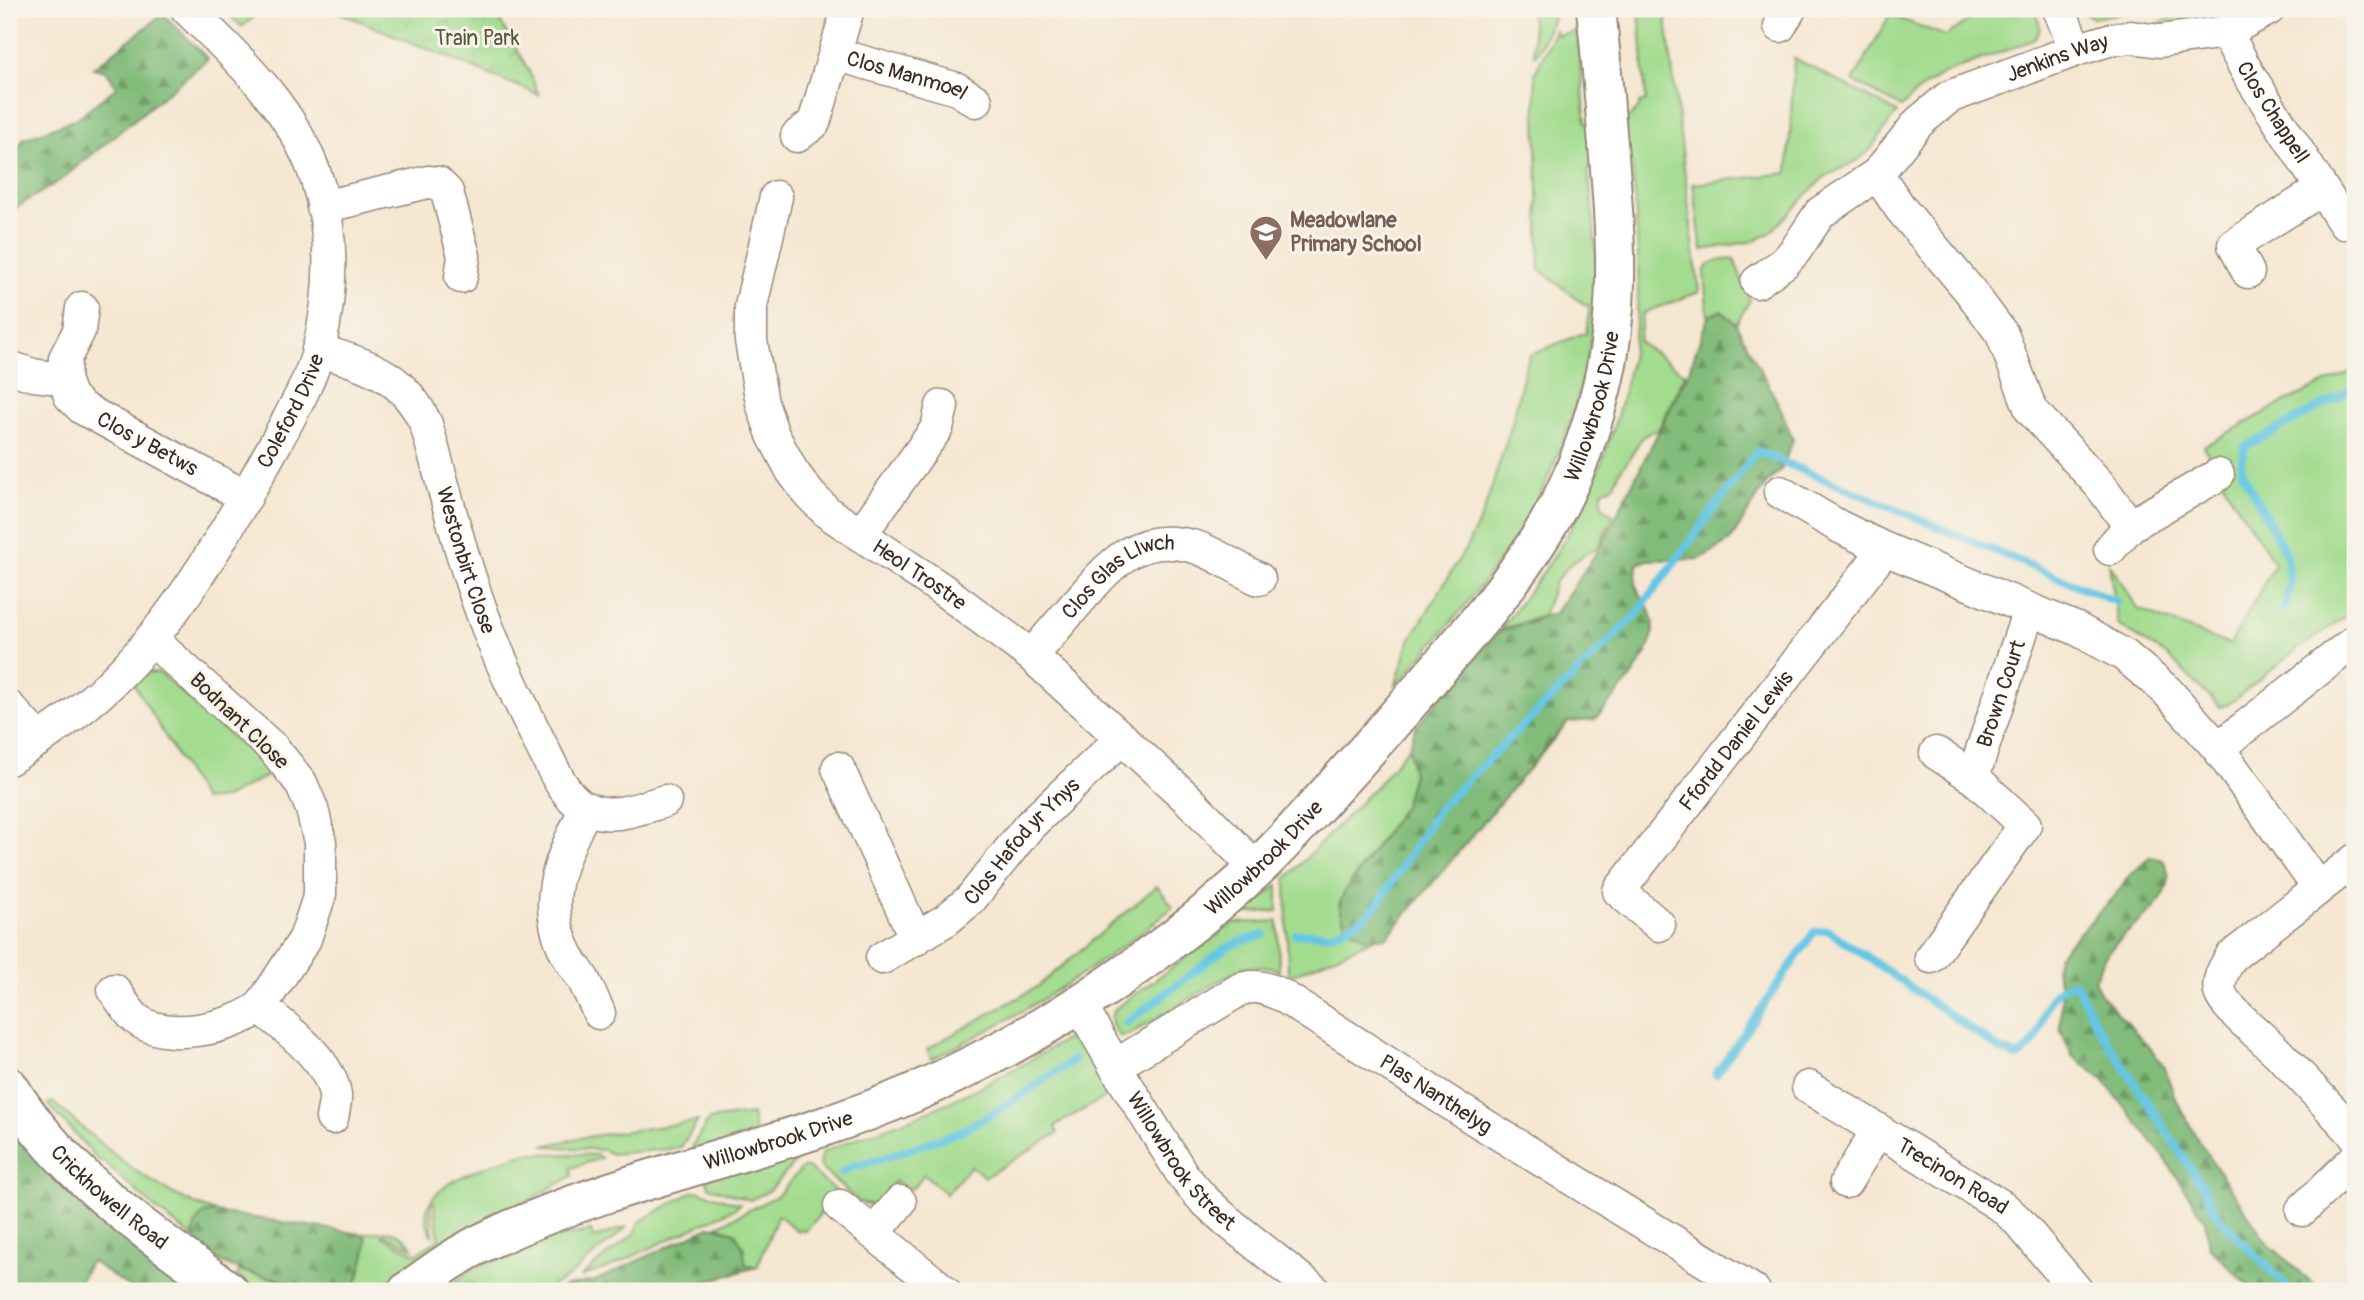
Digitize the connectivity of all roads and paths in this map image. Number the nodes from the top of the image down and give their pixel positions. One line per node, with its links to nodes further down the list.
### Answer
1 (187, 9): 14 (street, Coleford Drive)
2 (848, 9): 8 (street)
3 (1596, 9): 45 (street, Willowbrook Drive)
4 (2059, 9): 7 (street)
5 (2269, 9): 6 (street, Jenkins Way)
6 (2226, 32): 7 (street, Jenkins Way); 12 (street, Clos Chappell)
7 (2076, 50): 11 (street, Jenkins Way)
8 (835, 54): 9 (street, Clos Manmoel); 10 (street)
9 (976, 102)
10 (797, 136)
11 (1877, 174): 18 (street, Jenkins Way); 24 (street)
12 (2322, 190): 15 (street, Clos Chappell); 16 (street)
13 (776, 197): 27 (street, Heol Trostre)
14 (323, 207): 17 (street); 20 (street, Coleford Drive)
15 (2344, 223)
16 (2248, 272)
17 (461, 278)
18 (1757, 282)
19 (82, 308): 22 (street)
20 (318, 350): 26 (street, Coleford Drive); 43 (street, Westonbirt Close)
21 (9, 367): 22 (street)
22 (64, 379): 26 (street, Clos y Betws)
23 (942, 406): 27 (street)
24 (2218, 475)
25 (1780, 492): 28 (street)
26 (246, 497): 31 (street, Coleford Drive)
27 (860, 536): 33 (street, Heol Trostre)
28 (1885, 549): 30 (street); 47 (street, Ffordd Daniel Lewis)
29 (1259, 579): 33 (street, Clos Glas Llwch)
30 (2029, 610): 37 (street); 41 (street, Brown Court)
31 (151, 639): 36 (street, Coleford Drive); 53 (street, Bodnant Close)
32 (2355, 640): 37 (street)
33 (1032, 656): 35 (street, Heol Trostre)
34 (9, 707): 36 (street)
35 (1122, 738): 45 (street, Heol Trostre); 48 (street, Clos Hafod yr Ynys)
36 (39, 740): 39 (street, Coleford Drive)
37 (2218, 748): 46 (street)
38 (1936, 753): 41 (street, Brown Court)
39 (9, 759)
40 (838, 768): 48 (street)
41 (1973, 777): 49 (street, Brown Court)
42 (665, 801): 43 (street)
43 (586, 808): 54 (street)
44 (2355, 860): 46 (street)
45 (1257, 869): 52 (street, Willowbrook Drive)
46 (2318, 887): 60 (street)
47 (1659, 925)
48 (916, 939): 50 (street, Clos Hafod yr Ynys)
49 (1931, 957)
50 (882, 958)
51 (114, 990): 53 (street, Bodnant Close)
52 (1079, 1003): 55 (street, Willowbrook Street); 69 (street, Willowbrook Drive)
53 (260, 1007): 58 (street)
54 (599, 1013)
55 (1115, 1066): 67 (street, Willowbrook Street); 71 (street, Plas Nanthelyg)
56 (9, 1087): 68 (street, Crickhowell Road)
57 (1808, 1087): 59 (street, Trecinon Road)
58 (332, 1118)
59 (1878, 1130): 62 (street); 72 (street, Trecinon Road)
60 (2355, 1135)
61 (2355, 1159): 65 (street)
62 (1846, 1182)
63 (900, 1202): 66 (street)
64 (840, 1206): 66 (street)
65 (2302, 1210)
66 (874, 1233): 70 (street)
67 (1298, 1286)
68 (229, 1291)
69 (408, 1291)
70 (944, 1291)
71 (1754, 1291)
72 (2077, 1291)

